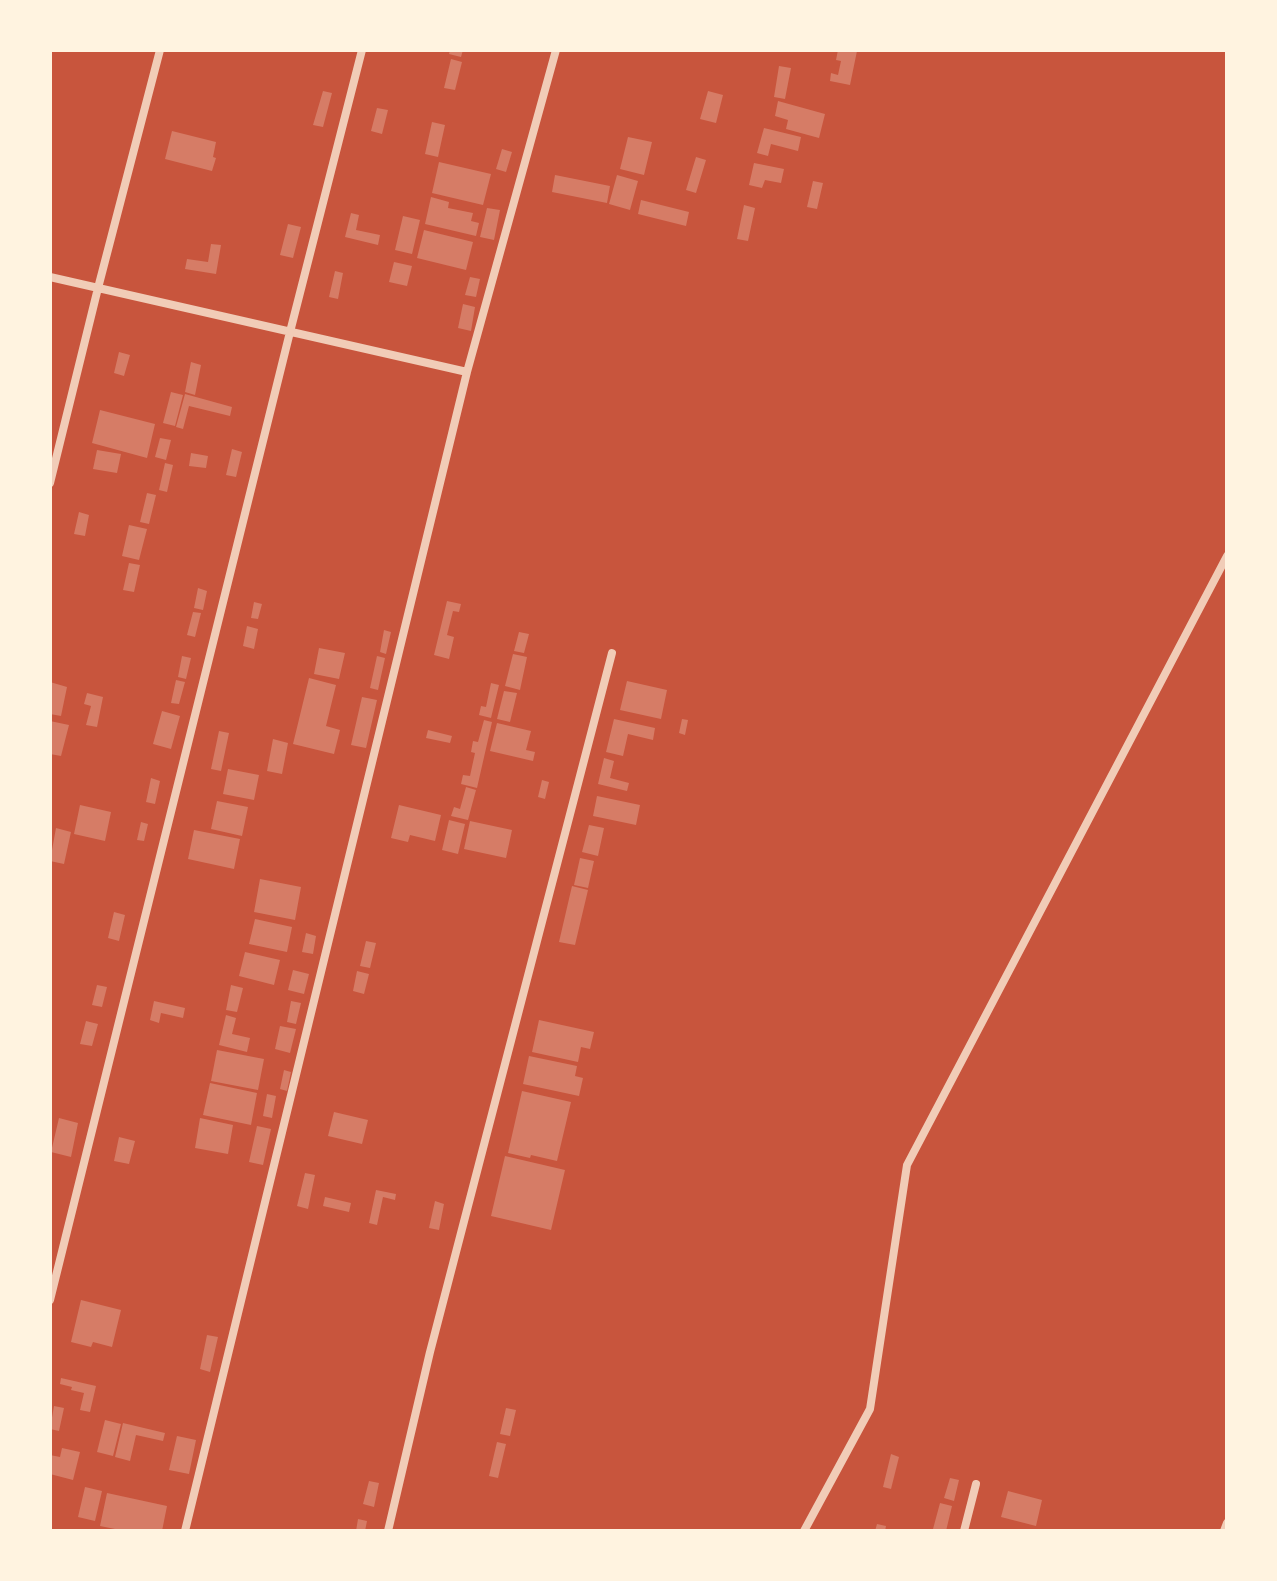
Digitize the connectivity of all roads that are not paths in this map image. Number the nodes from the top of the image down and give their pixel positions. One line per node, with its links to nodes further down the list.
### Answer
1 (160, 50): 5 (street)
2 (362, 50): 6 (street)
3 (556, 50): 7 (street)
4 (50, 277): 5 (street)
5 (98, 288): 6 (street); 8 (street)
6 (290, 332): 7 (street); 11 (street)
7 (467, 372): 14 (street)
8 (50, 483)
9 (1227, 556): 16 (street)
10 (612, 653): 15 (street)
11 (50, 1300)
12 (976, 1484): 17 (street)
13 (1227, 1523): 18 (street)
14 (185, 1531)
15 (388, 1531)
16 (804, 1531)
17 (964, 1531)
18 (1224, 1531)

